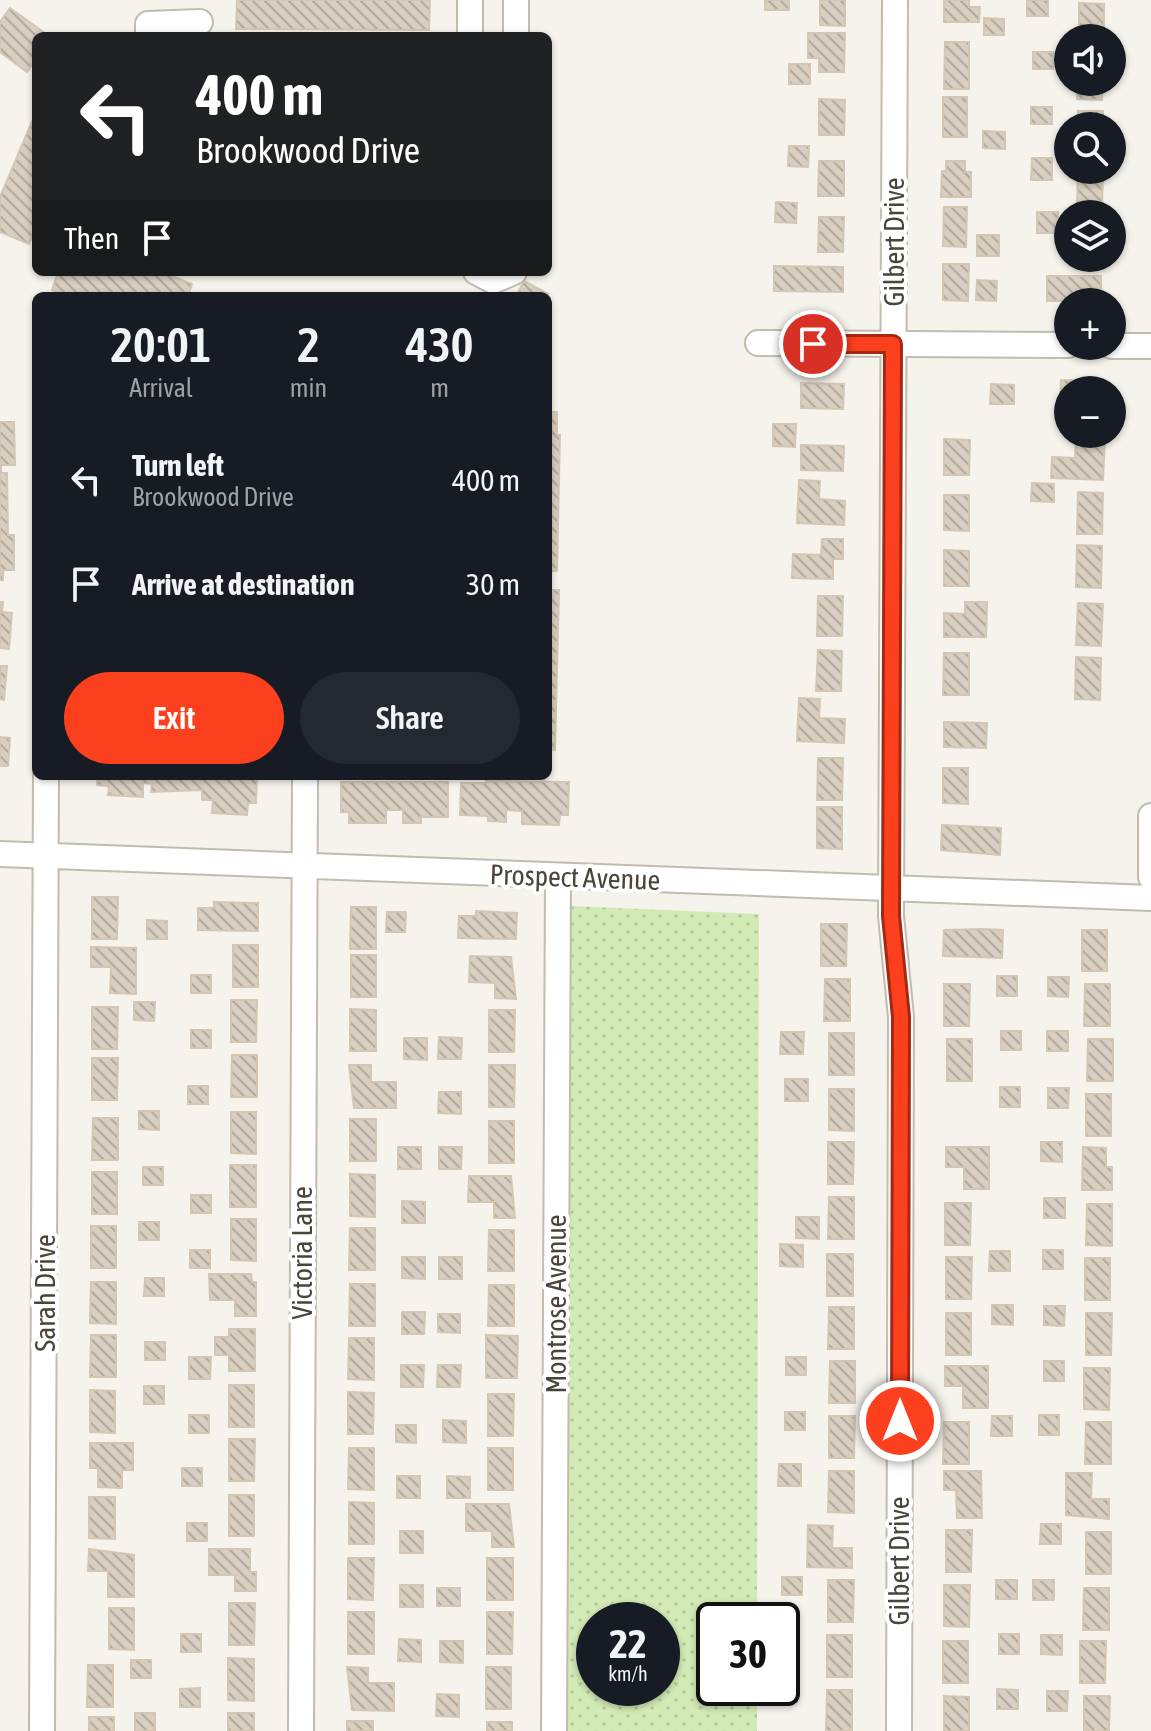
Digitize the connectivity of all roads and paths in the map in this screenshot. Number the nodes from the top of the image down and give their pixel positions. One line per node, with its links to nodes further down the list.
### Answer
1 (470, 0): 6 (street)
2 (516, 0): 7 (street)
3 (895, 0): 11 (street, Gilbert Drive)
4 (200, 19): 5 (street)
5 (148, 32)
6 (470, 32)
7 (516, 32)
8 (484, 276): 9 (street)
9 (505, 276)
10 (758, 343): 11 (street)
11 (893, 344): 12 (street); 23 (street, Gilbert Drive)
12 (1054, 345)
13 (1126, 346): 14 (street)
14 (1151, 346)
15 (46, 780): 19 (street, Sarah Drive)
16 (305, 780): 20 (street, Victoria Lane)
17 (1151, 816): 22 (street)
18 (0, 854): 19 (street, Prospect Avenue)
19 (45, 855): 20 (street, Prospect Avenue); 25 (street, Sarah Drive)
20 (303, 867): 21 (street, Prospect Avenue); 26 (street, Victoria Lane)
21 (558, 876): 23 (street, Prospect Avenue); 27 (street, Montrose Avenue)
22 (1151, 877)
23 (892, 888): 24 (street, Prospect Avenue); 28 (street, Gilbert Drive)
24 (1151, 898)
25 (42, 1731)
26 (301, 1731)
27 (554, 1731)
28 (899, 1731)

